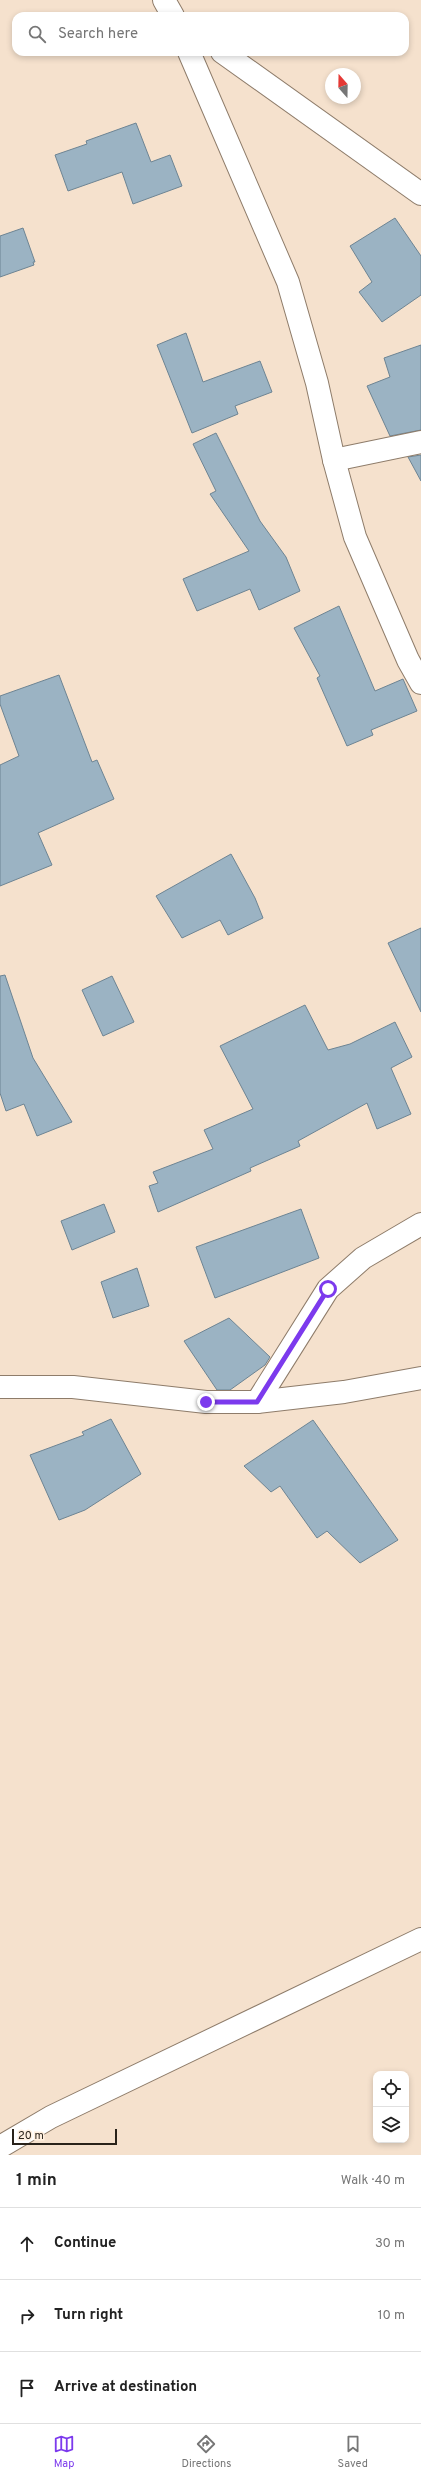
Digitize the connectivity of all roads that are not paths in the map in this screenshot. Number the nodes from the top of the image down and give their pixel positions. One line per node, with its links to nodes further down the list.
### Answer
1 (164, 0): 2 (street)
2 (171, 12)
3 (191, 56): 7 (street)
4 (228, 56): 5 (street)
5 (421, 194)
6 (421, 442): 7 (street)
7 (334, 460): 8 (street)
8 (421, 683)
9 (421, 1224): 12 (street)
10 (421, 1378): 12 (street)
11 (0, 1387): 12 (street)
12 (257, 1402)
13 (421, 1939): 14 (street)
14 (0, 2147)

